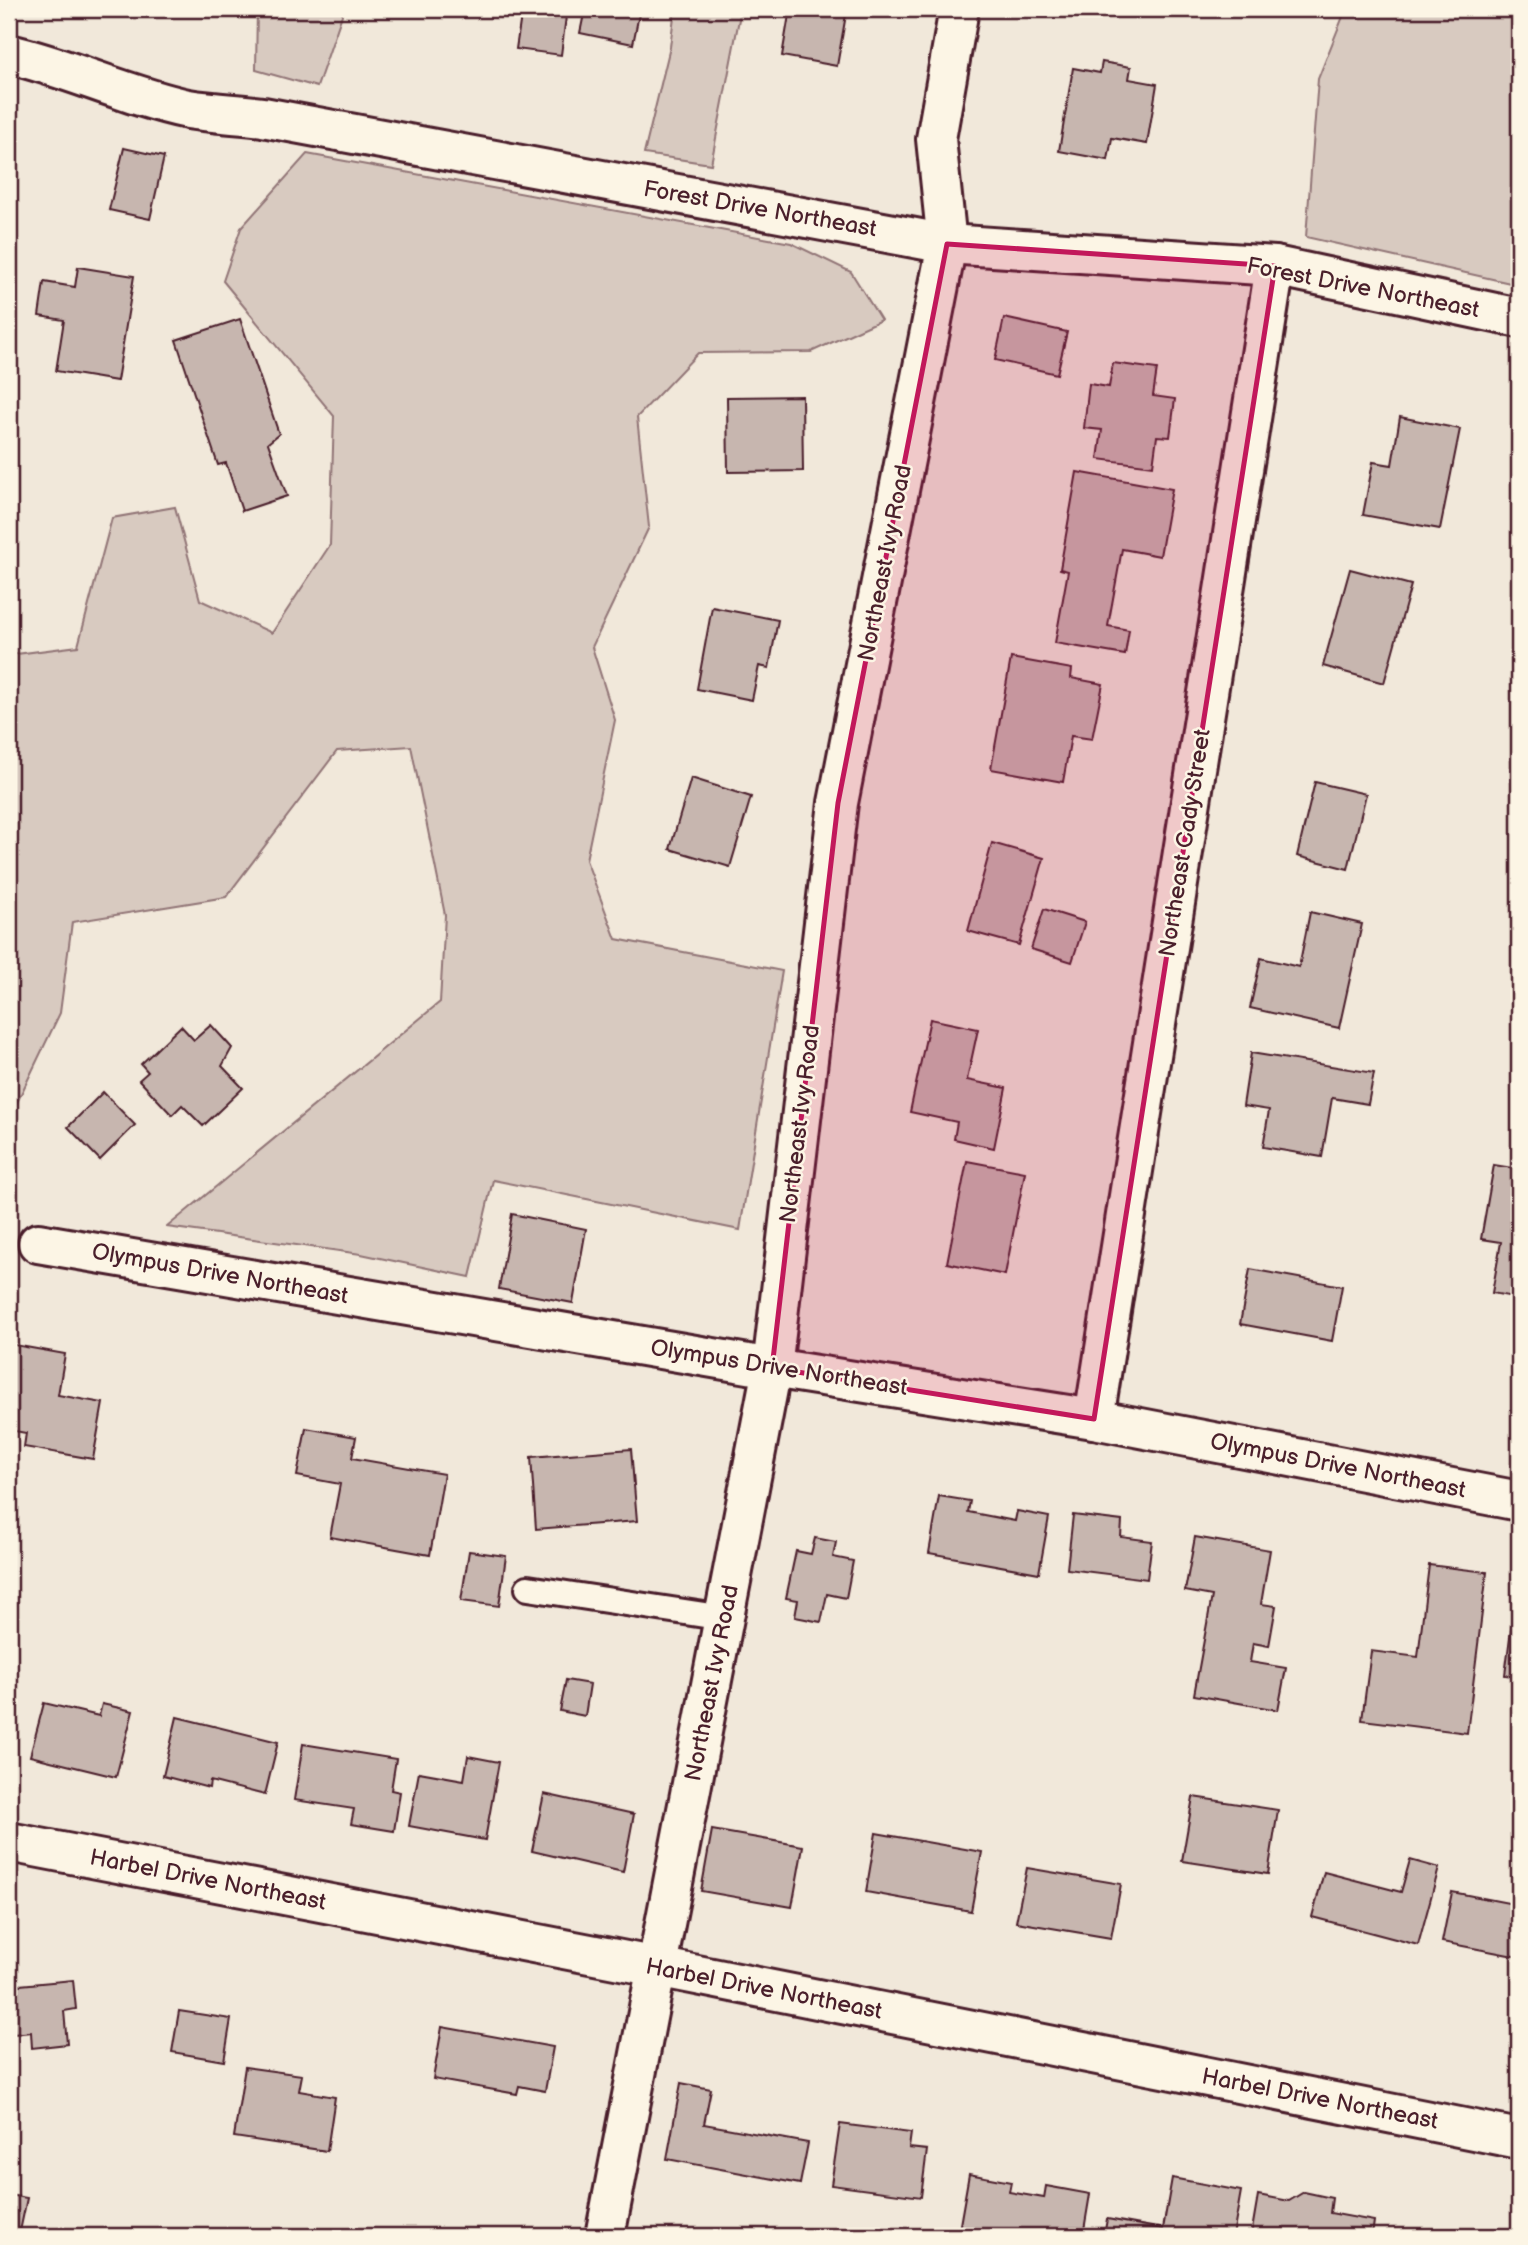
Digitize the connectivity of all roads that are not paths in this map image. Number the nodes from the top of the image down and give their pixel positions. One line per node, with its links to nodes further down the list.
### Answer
1 (959, 9): 3 (street, Northeast Ivy Road)
2 (9, 54): 3 (street, Forest Drive Northeast)
3 (947, 244): 4 (street, Forest Drive Northeast); 7 (street, Northeast Ivy Road)
4 (1275, 266): 5 (street, Forest Drive Northeast); 8 (street, Northeast Cady Street)
5 (1519, 318)
6 (38, 1243): 7 (street, Olympus Drive Northeast)
7 (772, 1368): 8 (street, Olympus Drive Northeast); 11 (street, Northeast Ivy Road)
8 (1094, 1419): 9 (street, Olympus Drive Northeast)
9 (1519, 1501)
10 (528, 1588): 11 (lane)
11 (724, 1619): 13 (street, Northeast Ivy Road)
12 (9, 1842): 13 (street, Harbel Drive Northeast)
13 (657, 1967): 14 (street, Harbel Drive Northeast); 15 (street, Northeast Ivy Road)
14 (1519, 2139)
15 (605, 2236)

